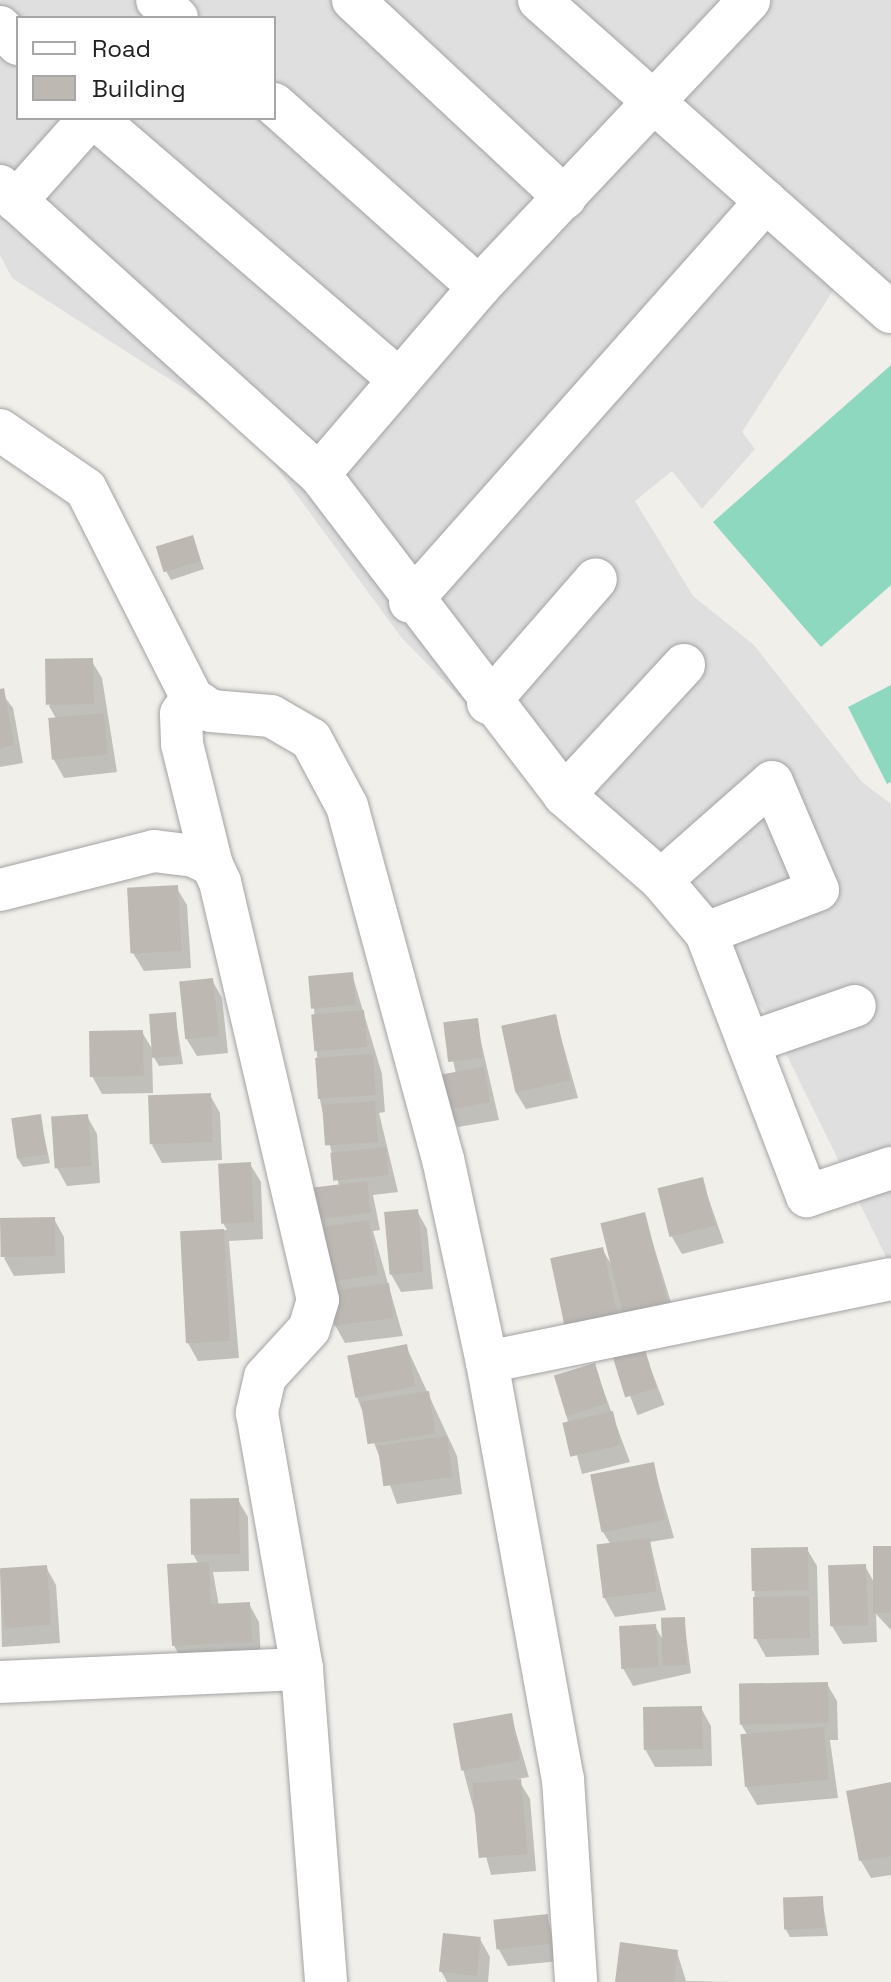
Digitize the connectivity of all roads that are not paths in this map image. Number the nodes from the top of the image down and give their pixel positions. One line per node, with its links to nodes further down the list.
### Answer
1 (157, 0): 5 (street)
2 (353, 0): 13 (street)
3 (539, 0): 8 (street)
4 (749, 0): 8 (street)
5 (175, 16)
6 (0, 27): 7 (street)
7 (16, 42)
8 (653, 103): 13 (street); 14 (street)
9 (276, 106): 15 (street)
10 (90, 120): 12 (street)
11 (94, 120): 17 (street)
12 (8, 194): 19 (street)
13 (565, 198): 15 (street)
14 (766, 201): 16 (street); 21 (street)
15 (479, 287): 17 (street)
16 (891, 312)
17 (398, 379): 19 (street)
18 (0, 430): 23 (street)
19 (319, 474): 21 (street)
20 (596, 579): 24 (street)
21 (410, 602): 24 (street)
22 (684, 665): 25 (street)
23 (192, 698): 26 (street); 34 (street)
24 (488, 703): 25 (street)
25 (564, 795): 27 (street)
26 (212, 865): 28 (street); 35 (street)
27 (661, 880): 29 (street); 29 (street)
28 (0, 890)
29 (706, 933): 31 (street)
30 (855, 1006): 31 (street)
31 (748, 1043): 32 (street)
32 (891, 1168)
33 (891, 1279): 34 (street)
34 (487, 1362): 38 (street)
35 (302, 1669): 36 (street); 37 (street)
36 (0, 1682)
37 (326, 1982)
38 (576, 1982)

